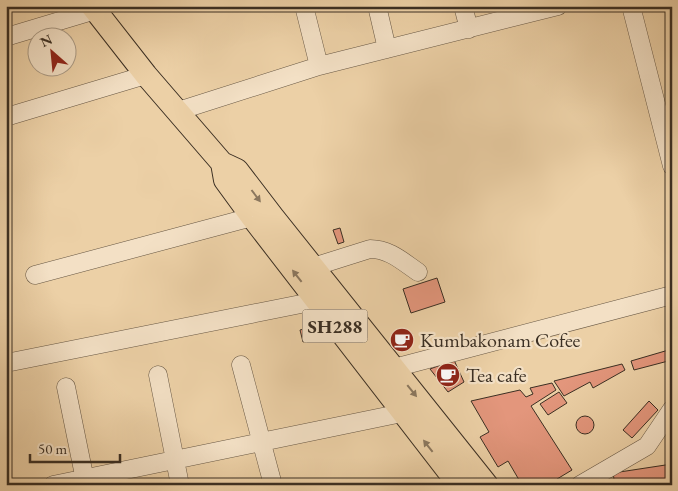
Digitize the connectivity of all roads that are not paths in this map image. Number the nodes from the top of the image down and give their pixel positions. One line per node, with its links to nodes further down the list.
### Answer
1 (304, 6): 10 (street)
2 (377, 6): 9 (street)
3 (463, 6): 7 (street)
4 (632, 6): 15 (street)
5 (552, 7): 7 (street)
6 (94, 8): 8 (street); 11 (main road, SH288)
7 (469, 29): 9 (street)
8 (6, 37)
9 (388, 49): 10 (street)
10 (319, 66): 12 (street)
11 (146, 75): 12 (main road, SH288); 13 (street)
12 (178, 111): 14 (main road, SH288)
13 (6, 117)
14 (222, 162): 16 (main road, SH288); 17 (main road, SH288, one-way to 17)
15 (672, 166)
16 (252, 217): 19 (street); 21 (main road, SH288, one-way to 16)
17 (313, 267): 18 (street); 24 (main road, SH288)
18 (418, 272)
19 (35, 275)
20 (672, 295): 24 (street)
21 (316, 301): 22 (street); 28 (main road, SH288)
22 (6, 363)
23 (241, 365): 29 (street)
24 (394, 368): 37 (main road, SH288, one-way to 37)
25 (158, 375): 30 (street)
26 (66, 387): 32 (street)
27 (672, 409): 31 (street)
28 (402, 413): 29 (street); 36 (main road, SH288, one-way to 28)
29 (262, 442): 30 (street); 35 (street)
30 (176, 460): 32 (street); 34 (street)
31 (602, 479): 38 (street)
32 (86, 482): 33 (street)
33 (54, 485)
34 (180, 485)
35 (273, 485)
36 (458, 485)
37 (487, 485)
38 (580, 485)

